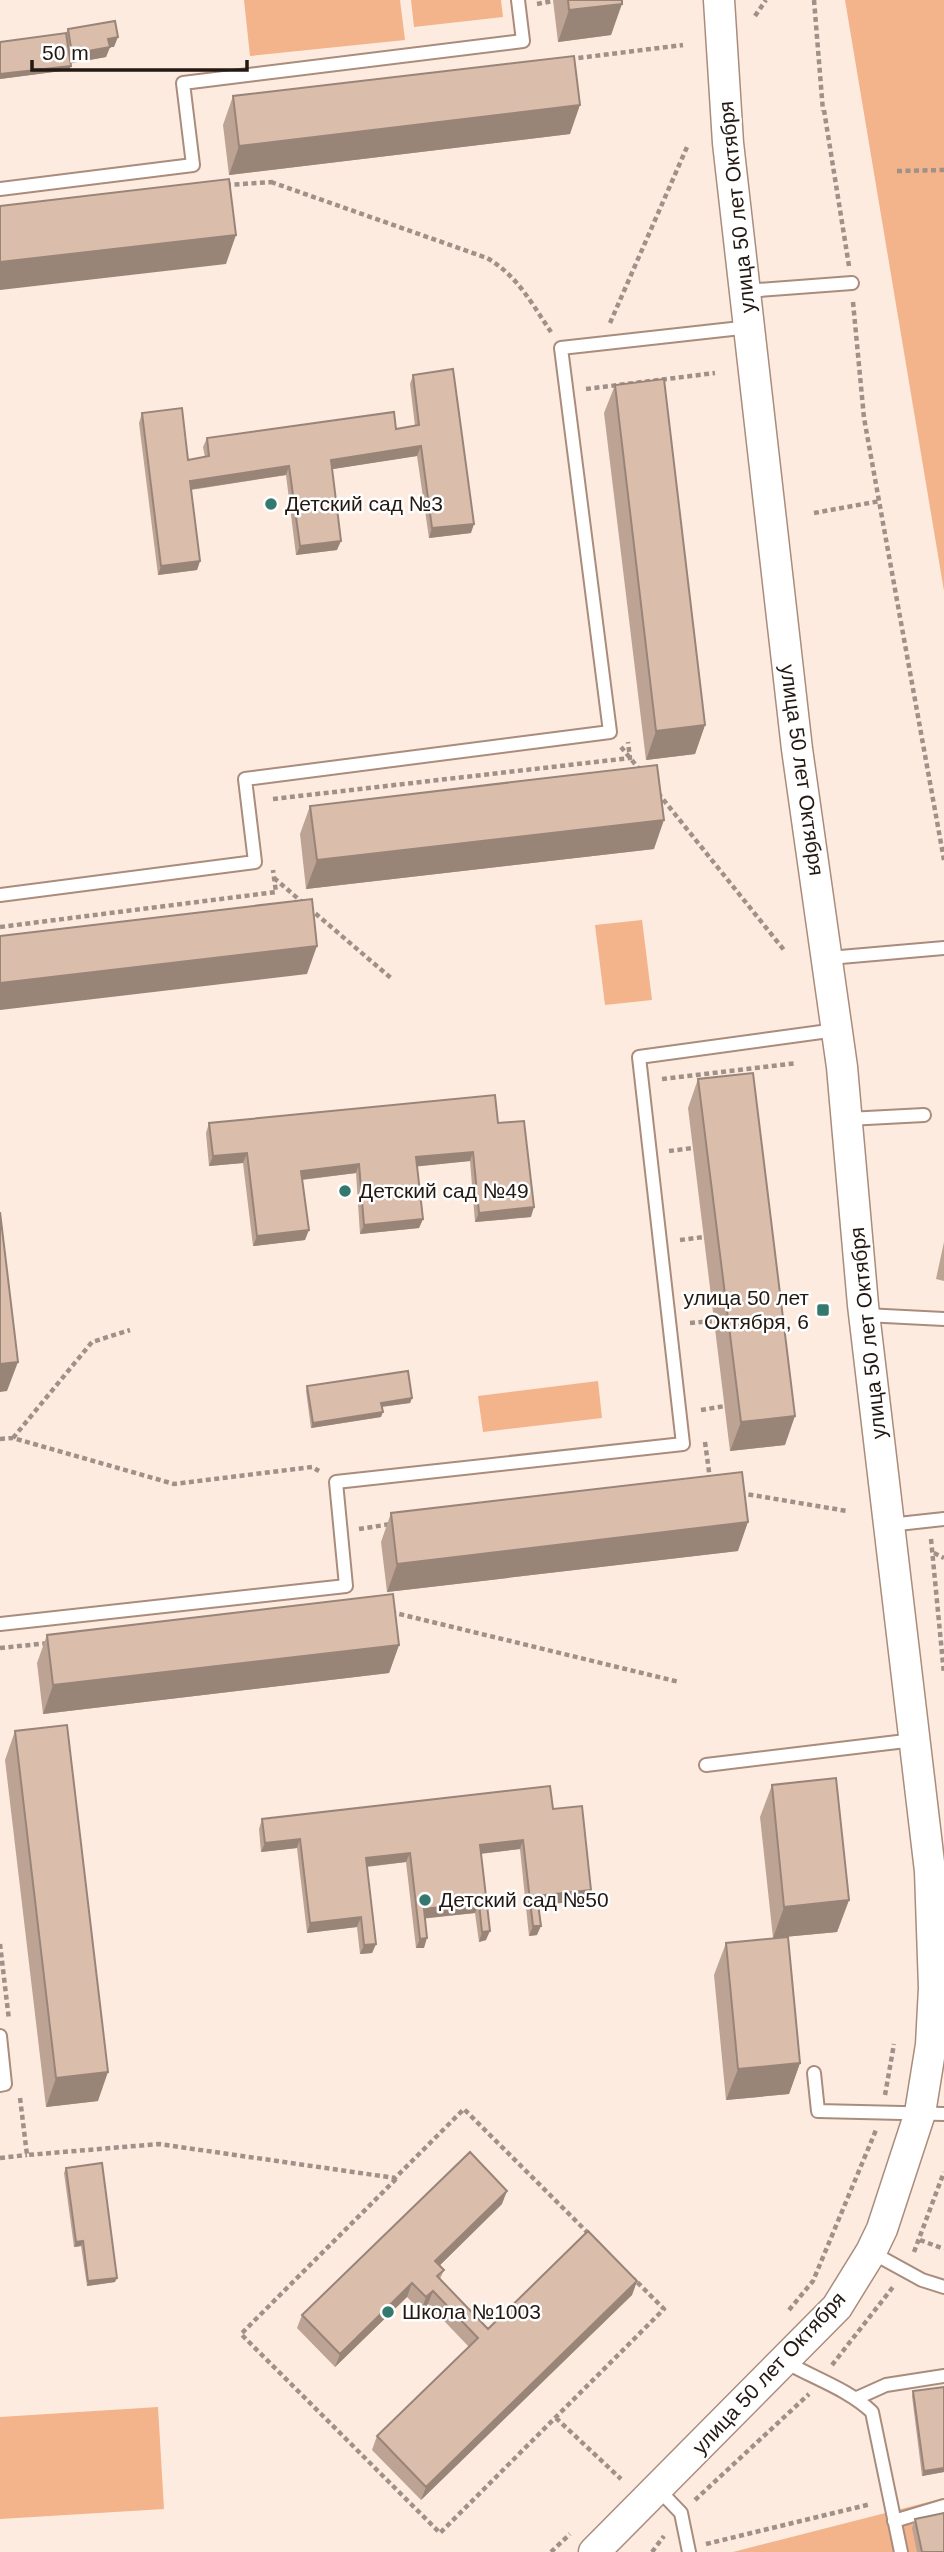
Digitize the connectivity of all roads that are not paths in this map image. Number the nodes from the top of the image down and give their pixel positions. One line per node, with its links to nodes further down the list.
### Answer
1 (518, 0): 3 (lane)
2 (719, 0): 5 (street, улица 50 лет Октября)
3 (0, 189)
4 (852, 283): 5 (lane)
5 (746, 291): 6 (street, улица 50 лет Октября)
6 (750, 327): 7 (lane); 9 (street, улица 50 лет Октября)
7 (0, 895)
8 (944, 948): 9 (lane)
9 (829, 958): 10 (street, улица 50 лет Октября)
10 (836, 1030): 12 (street, улица 50 лет Октября); 17 (lane)
11 (925, 1115): 12 (lane)
12 (847, 1119): 13 (street, улица 50 лет Октября)
13 (864, 1315): 14 (lane); 16 (street, улица 50 лет Октября)
14 (944, 1319)
15 (944, 1520): 16 (lane)
16 (889, 1525): 18 (street, улица 50 лет Октября)
17 (0, 1625)
18 (915, 1740): 19 (lane); 20 (street, улица 50 лет Октября)
19 (706, 1765)
20 (937, 1871): 24 (street, улица 50 лет Октября)
21 (0, 2036): 23 (lane)
22 (814, 2073): 24 (lane)
23 (0, 2085)
24 (932, 2113): 25 (street, улица 50 лет Октября)
25 (871, 2252): 26 (lane); 27 (street, улица 50 лет Октября)
26 (944, 2287)
27 (784, 2361): 29 (lane); 30 (street, улица 50 лет Октября)
28 (944, 2376): 29 (lane)
29 (857, 2398): 32 (lane)
30 (658, 2489): 33 (lane); 34 (street, улица 50 лет Октября)
31 (944, 2506): 32 (lane)
32 (894, 2521): 35 (lane)
33 (689, 2551)
34 (594, 2552)
35 (901, 2552)

